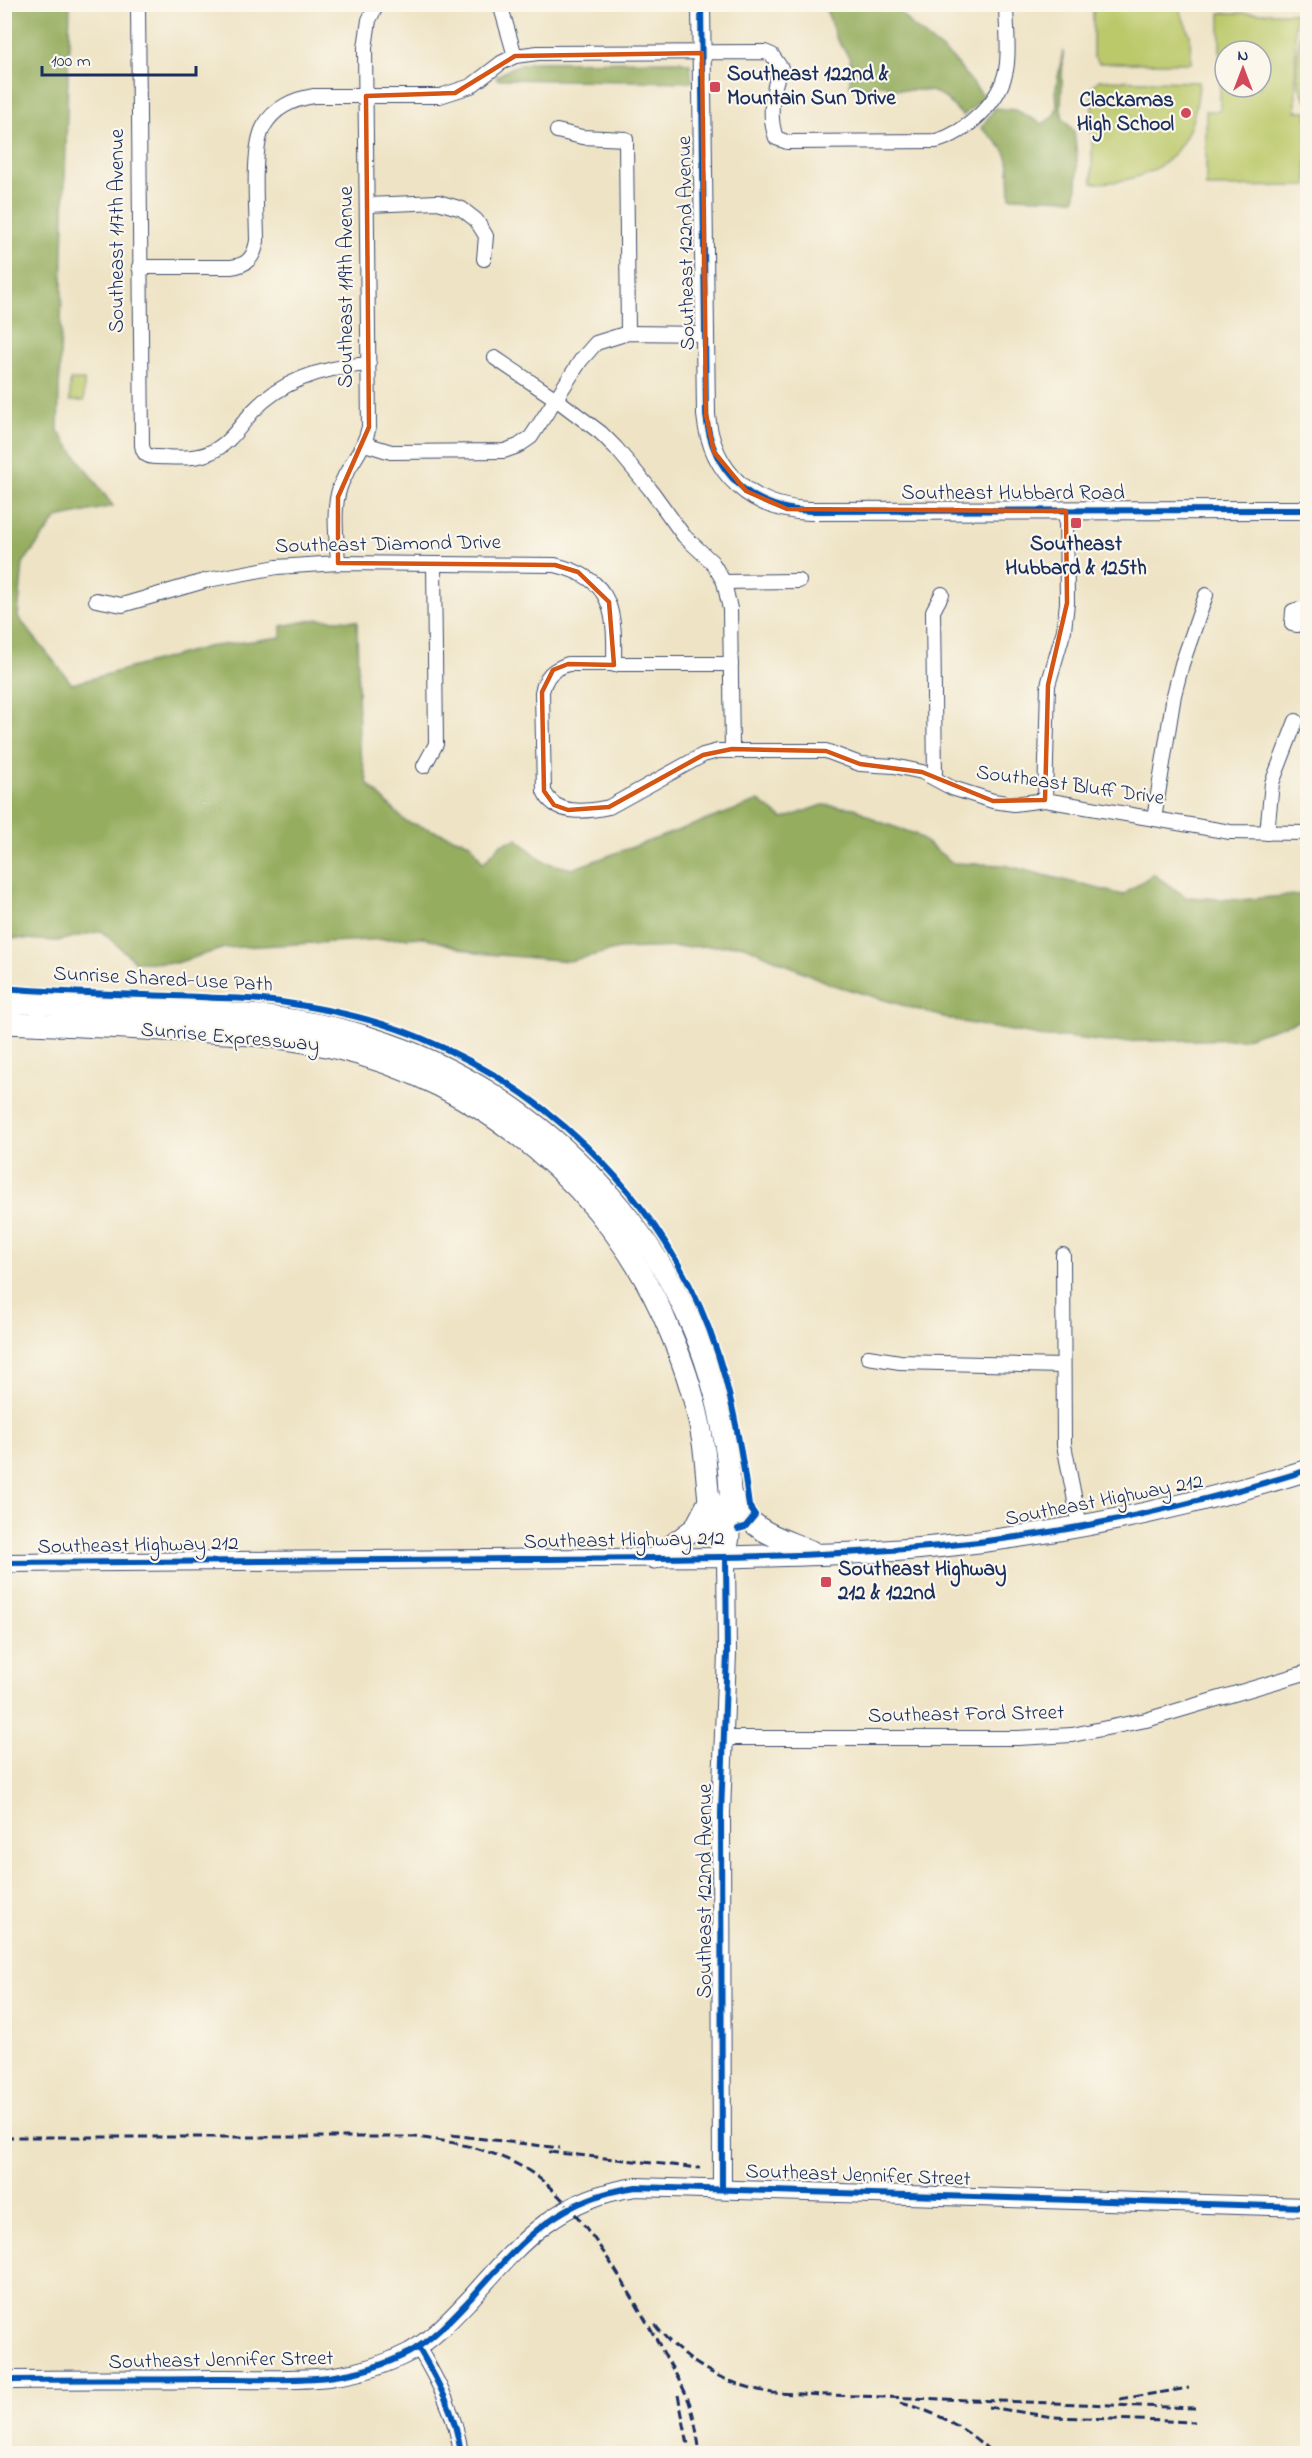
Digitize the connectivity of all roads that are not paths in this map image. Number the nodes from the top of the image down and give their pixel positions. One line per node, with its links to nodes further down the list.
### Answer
1 (138, 4): 12 (street, Southeast 117th Avenue)
2 (377, 4): 8 (street, Southeast 119th Avenue)
3 (500, 4): 7 (street)
4 (701, 4): 6 (main road, Southeast 122nd Avenue)
5 (1006, 4): 6 (street)
6 (702, 53): 7 (street); 14 (main road, Southeast 122nd Avenue)
7 (515, 56): 8 (street)
8 (366, 96): 10 (street, Southeast 119th Avenue); 12 (street)
9 (557, 130): 13 (street)
10 (368, 204): 11 (street); 16 (street, Southeast 119th Avenue)
11 (484, 259)
12 (139, 267): 16 (street, Southeast 117th Avenue)
13 (628, 333): 14 (street); 17 (street)
14 (705, 334): 19 (main road, Southeast 122nd Avenue)
15 (495, 358): 17 (street)
16 (369, 364): 18 (street, Southeast 119th Avenue)
17 (556, 399): 18 (street); 25 (street)
18 (365, 444): 22 (street, Southeast 119th Avenue)
19 (730, 476): 20 (main road, Southeast Hubbard Road)
20 (1066, 510): 21 (main road, Southeast Hubbard Road); 35 (street)
21 (1308, 510)
22 (338, 563): 23 (street, Southeast Diamond Drive); 28 (street, Southeast Diamond Drive)
23 (434, 564): 30 (street, Southeast Diamond Drive); 33 (street)
24 (799, 581): 25 (street)
25 (724, 582): 29 (street)
26 (942, 594): 34 (street)
27 (1206, 595): 36 (street)
28 (96, 600)
29 (731, 664): 30 (street); 32 (street)
30 (614, 665): 32 (street, Southeast Bluff Drive)
31 (1296, 721): 38 (street)
32 (732, 749): 34 (street, Southeast Bluff Drive)
33 (424, 766)
34 (935, 778): 35 (street, Southeast Bluff Drive)
35 (1045, 800): 36 (street, Southeast Bluff Drive)
36 (1154, 819): 38 (street, Southeast Bluff Drive)
37 (1308, 833): 38 (street, Southeast Bluff Drive)
38 (1267, 834)
39 (4, 1002): 45 (highway, Sunrise Expressway)
40 (4, 1023): 46 (highway, Sunrise Expressway)
41 (1063, 1255): 43 (street)
42 (868, 1357): 43 (street)
43 (1063, 1366): 47 (street)
44 (1308, 1470): 47 (highway, Southeast Highway 212)
45 (732, 1497): 48 (highway); 49 (highway, Sunrise Expressway)
46 (710, 1499): 49 (highway, Sunrise Expressway); 50 (highway)
47 (1080, 1526): 48 (highway, Southeast Highway 212)
48 (818, 1554): 49 (highway, Southeast Highway 212)
49 (726, 1557): 50 (main road, Southeast Highway 212); 53 (main road, Southeast 122nd Avenue)
50 (655, 1558): 51 (main road, Southeast Highway 212)
51 (4, 1563)
52 (1308, 1672): 53 (street, Southeast Ford Street)
53 (724, 1738): 54 (main road, Southeast 122nd Avenue)
54 (722, 2188): 55 (main road, Southeast Jennifer Street); 56 (main road, Southeast Jennifer Street)
55 (1308, 2207)
56 (418, 2347): 57 (main road, Southeast Jennifer Street); 58 (street)
57 (4, 2380)
58 (461, 2454)

